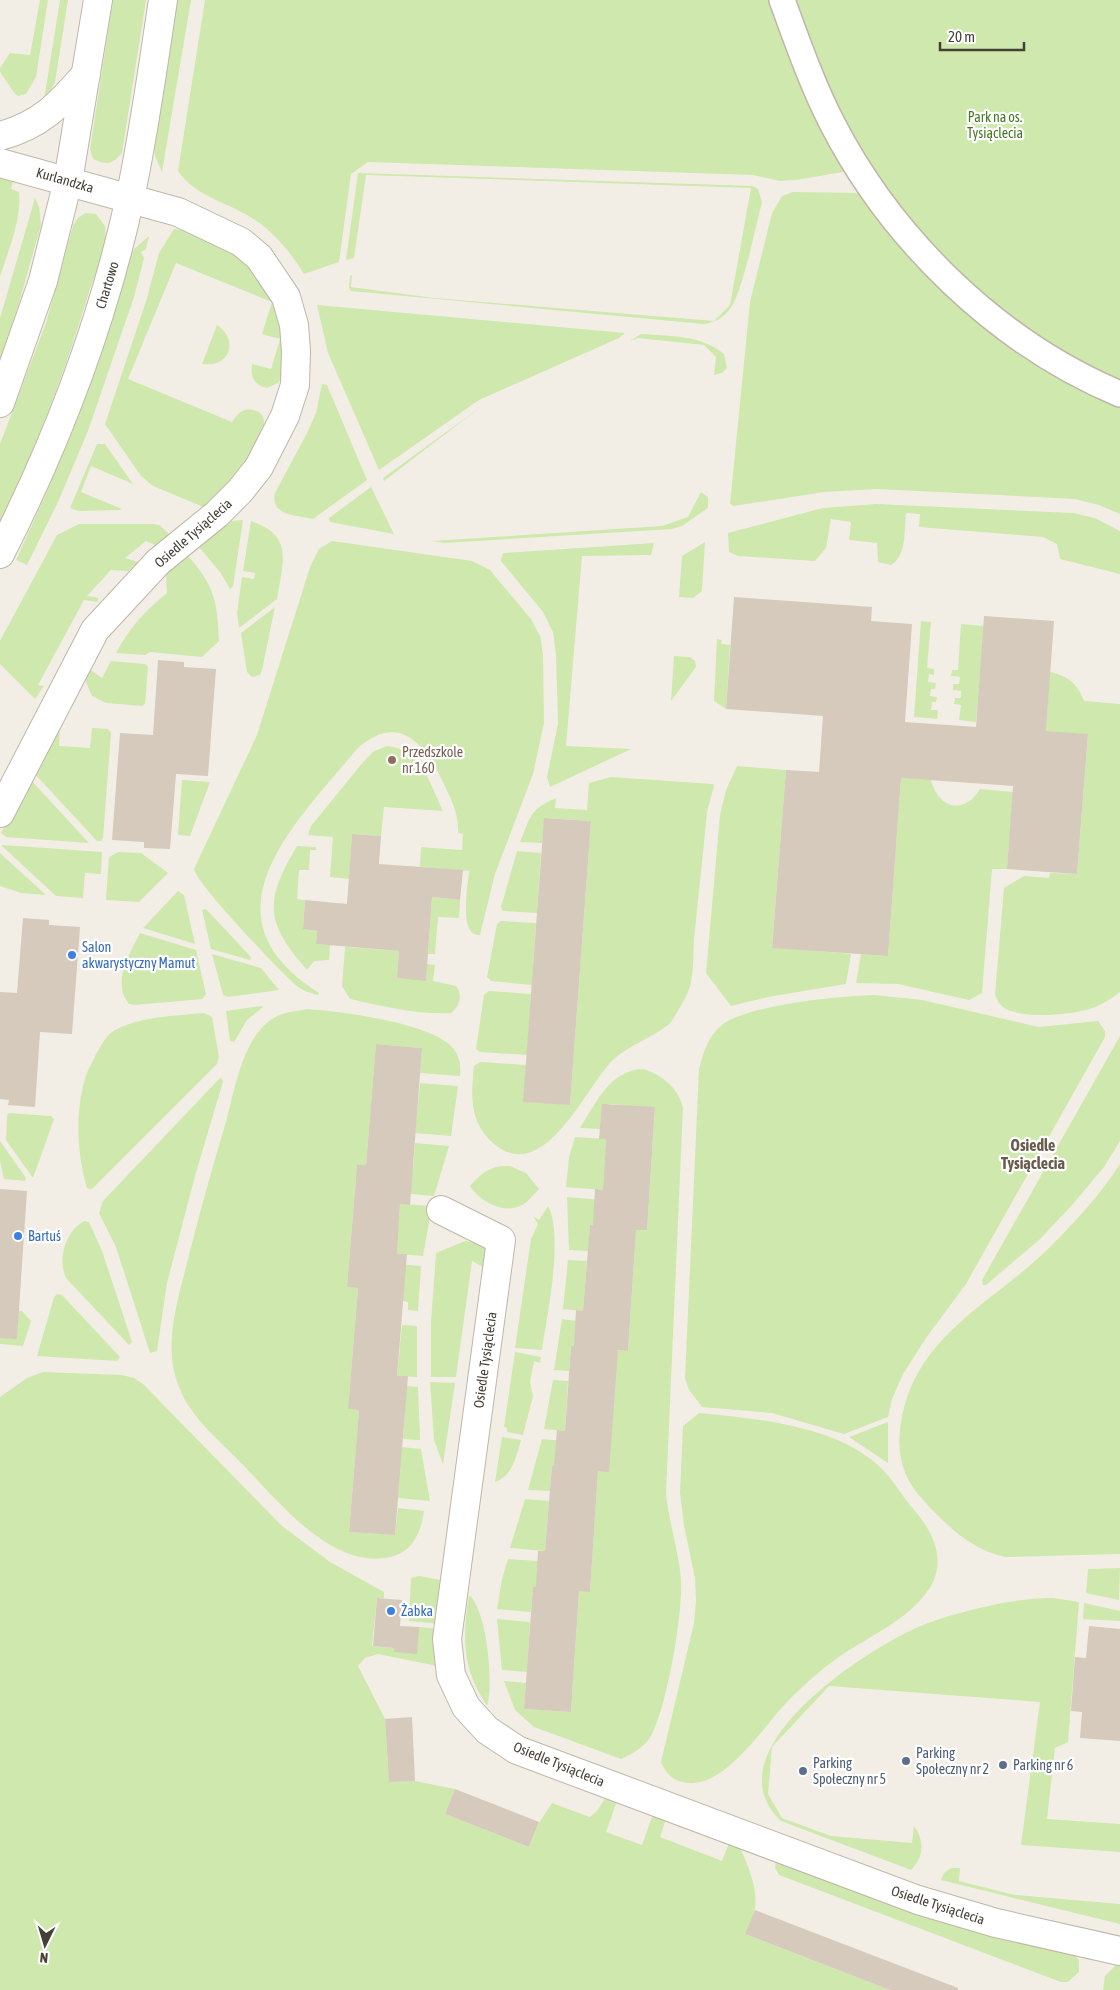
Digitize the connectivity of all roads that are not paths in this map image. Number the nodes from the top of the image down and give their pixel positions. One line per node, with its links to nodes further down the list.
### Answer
1 (98, 0): 4 (street)
2 (163, 0): 8 (street, Chartowo)
3 (782, 0): 9 (street)
4 (86, 74): 5 (street); 7 (street)
5 (0, 136)
6 (0, 163): 7 (street, Kurlandzka)
7 (68, 181): 8 (street, Kurlandzka); 10 (street)
8 (130, 198): 11 (street, Chartowo); 12 (street, Osiedle Tysiąclecia)
9 (1120, 394)
10 (0, 404)
11 (0, 554)
12 (0, 813)
13 (441, 1210): 14 (street, Osiedle Tysiąclecia)
14 (1120, 1951)

